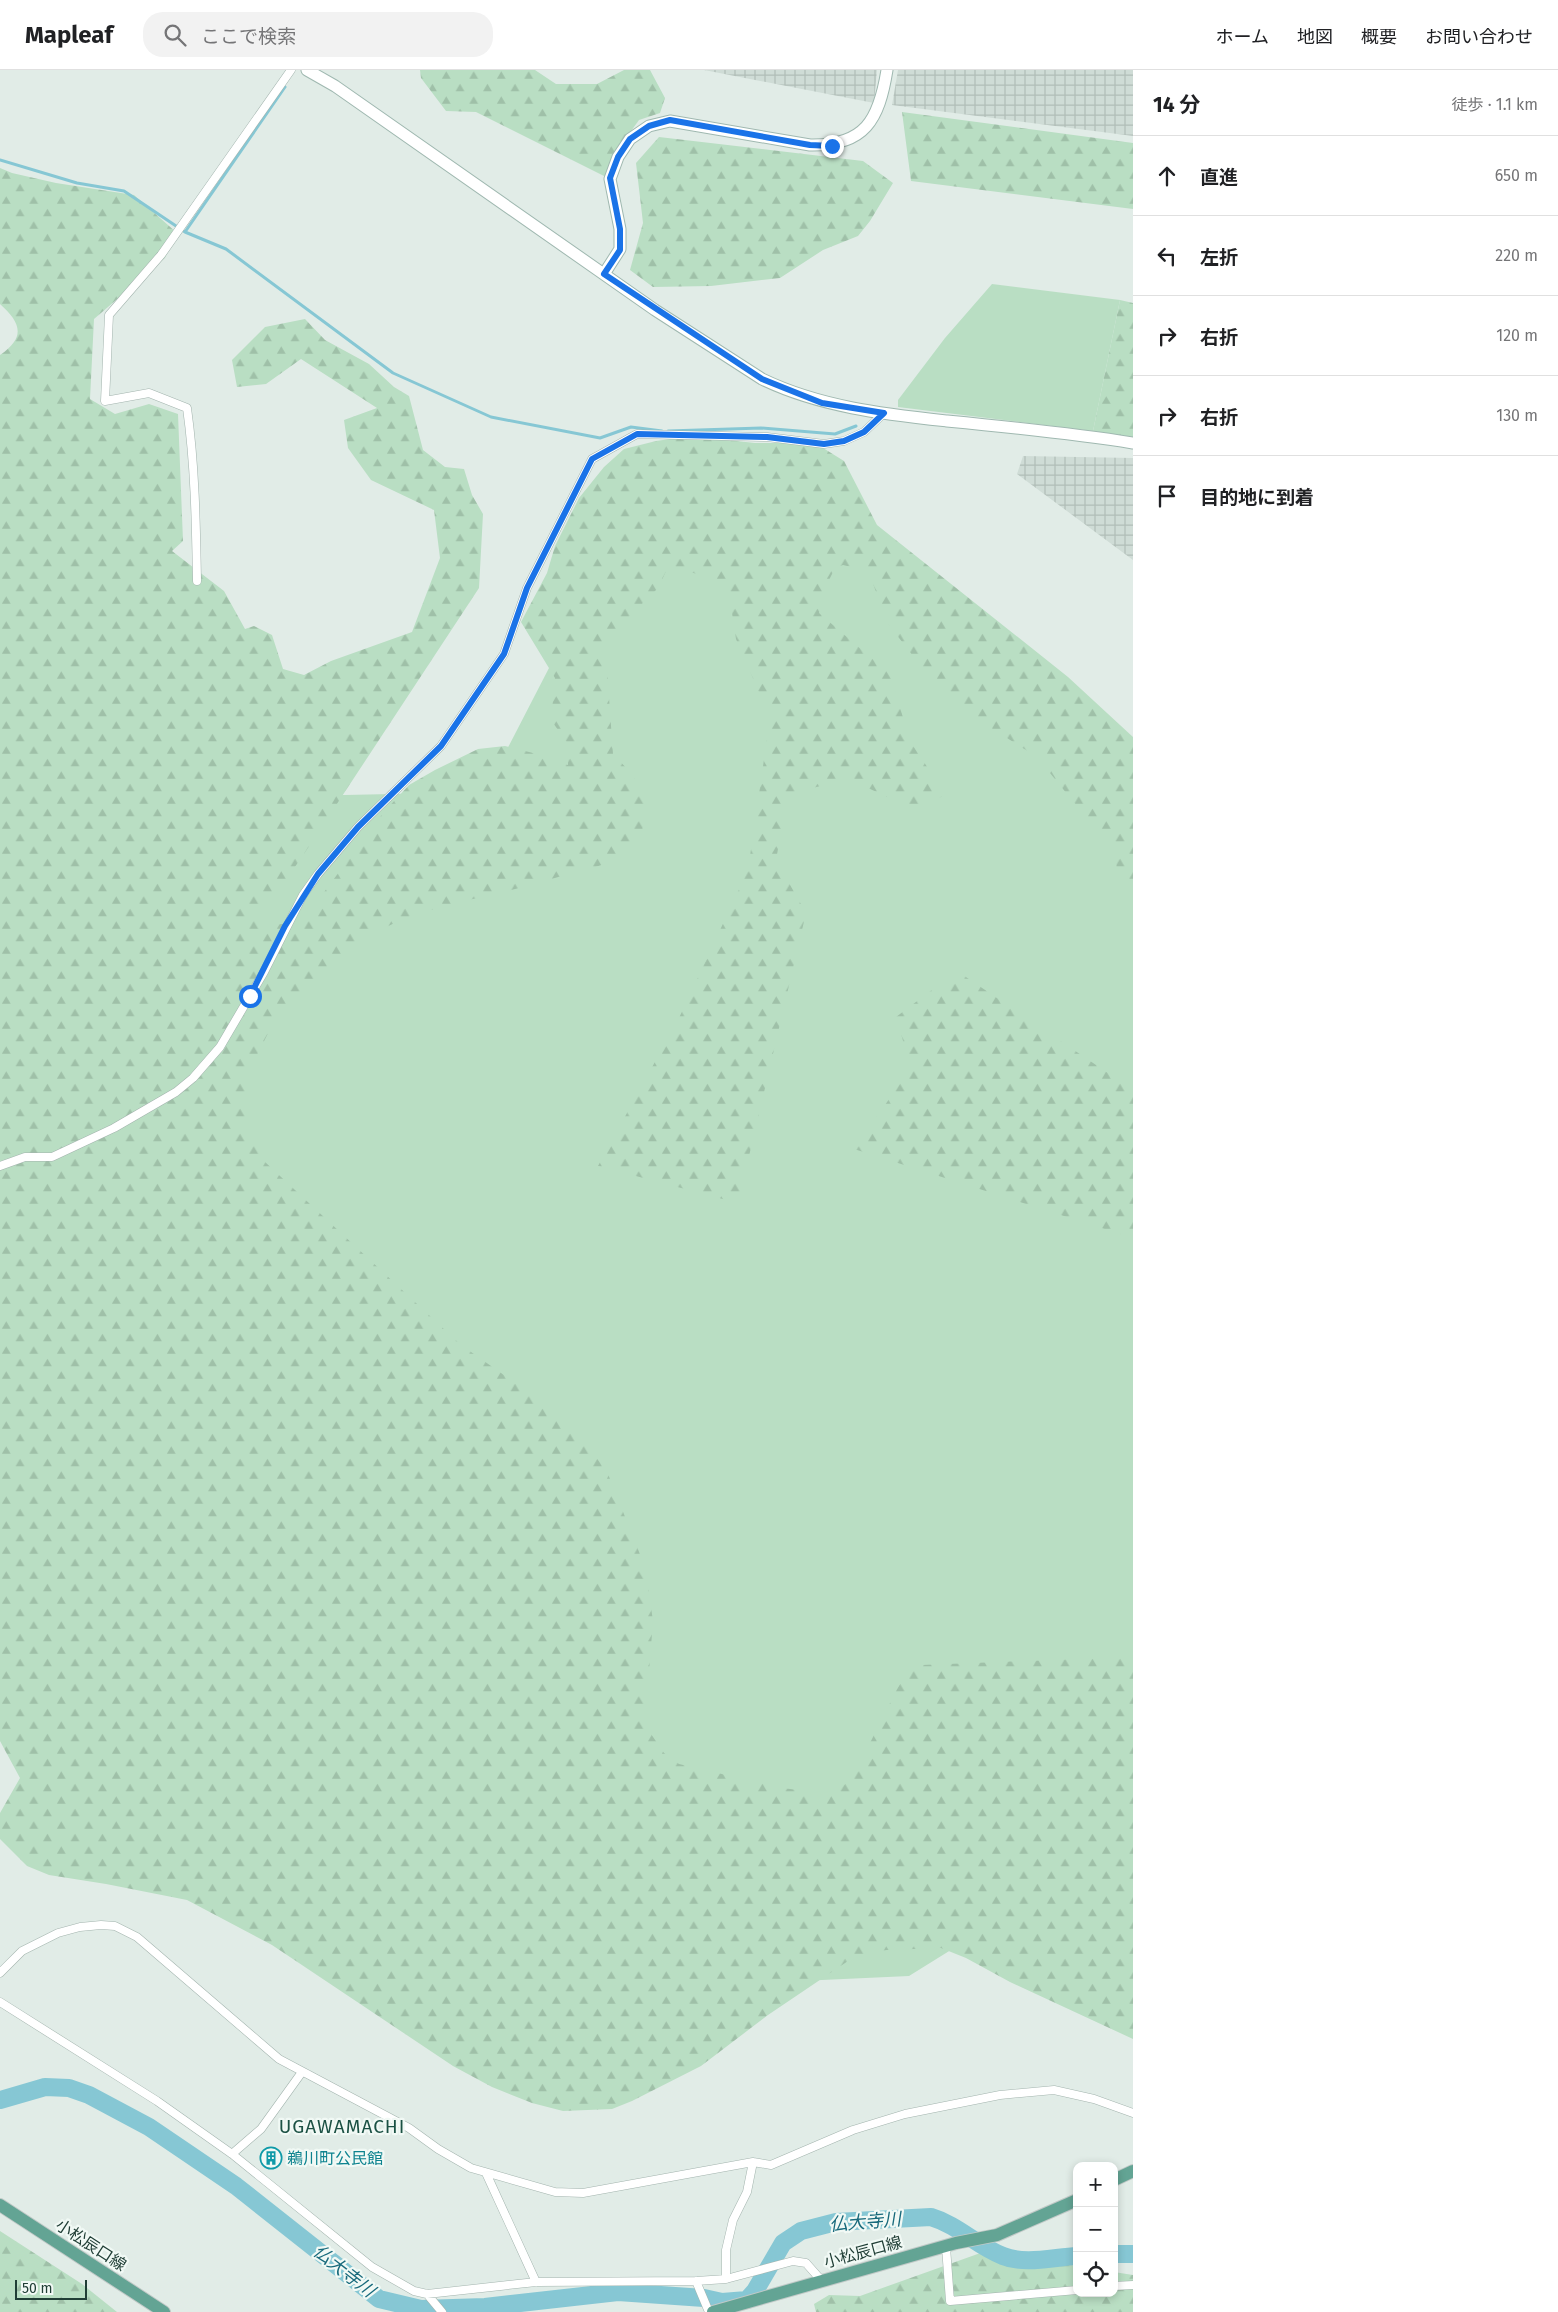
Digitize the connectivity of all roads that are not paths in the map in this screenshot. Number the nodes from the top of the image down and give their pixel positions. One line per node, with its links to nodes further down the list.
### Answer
1 (291, 70): 7 (street)
2 (307, 70): 4 (street)
3 (887, 70): 4 (street)
4 (604, 274): 5 (street)
5 (884, 413): 6 (street); 8 (street)
6 (1133, 443)
7 (197, 581)
8 (0, 1166)
9 (0, 1973): 11 (street)
10 (0, 2002): 13 (street)
11 (302, 2072): 13 (street); 16 (street)
12 (1133, 2112): 14 (street)
13 (232, 2154): 28 (street)
14 (753, 2162): 16 (street); 21 (street)
15 (1133, 2171): 17 (main road)
16 (486, 2174): 24 (street)
17 (1118, 2178)
18 (1073, 2202): 20 (main road, 小松辰口線)
19 (0, 2205): 29 (main road, 小松辰口線)
20 (951, 2245): 22 (main road, 小松辰口線); 27 (street)
21 (726, 2279): 22 (street); 23 (street)
22 (821, 2280): 31 (main road, 小松辰口線)
23 (696, 2281): 24 (street); 31 (street)
24 (536, 2282): 28 (street)
25 (1133, 2284): 26 (street)
26 (1118, 2286)
27 (1073, 2290)
28 (427, 2294): 30 (street)
29 (164, 2312)
30 (442, 2312)
31 (711, 2312)

